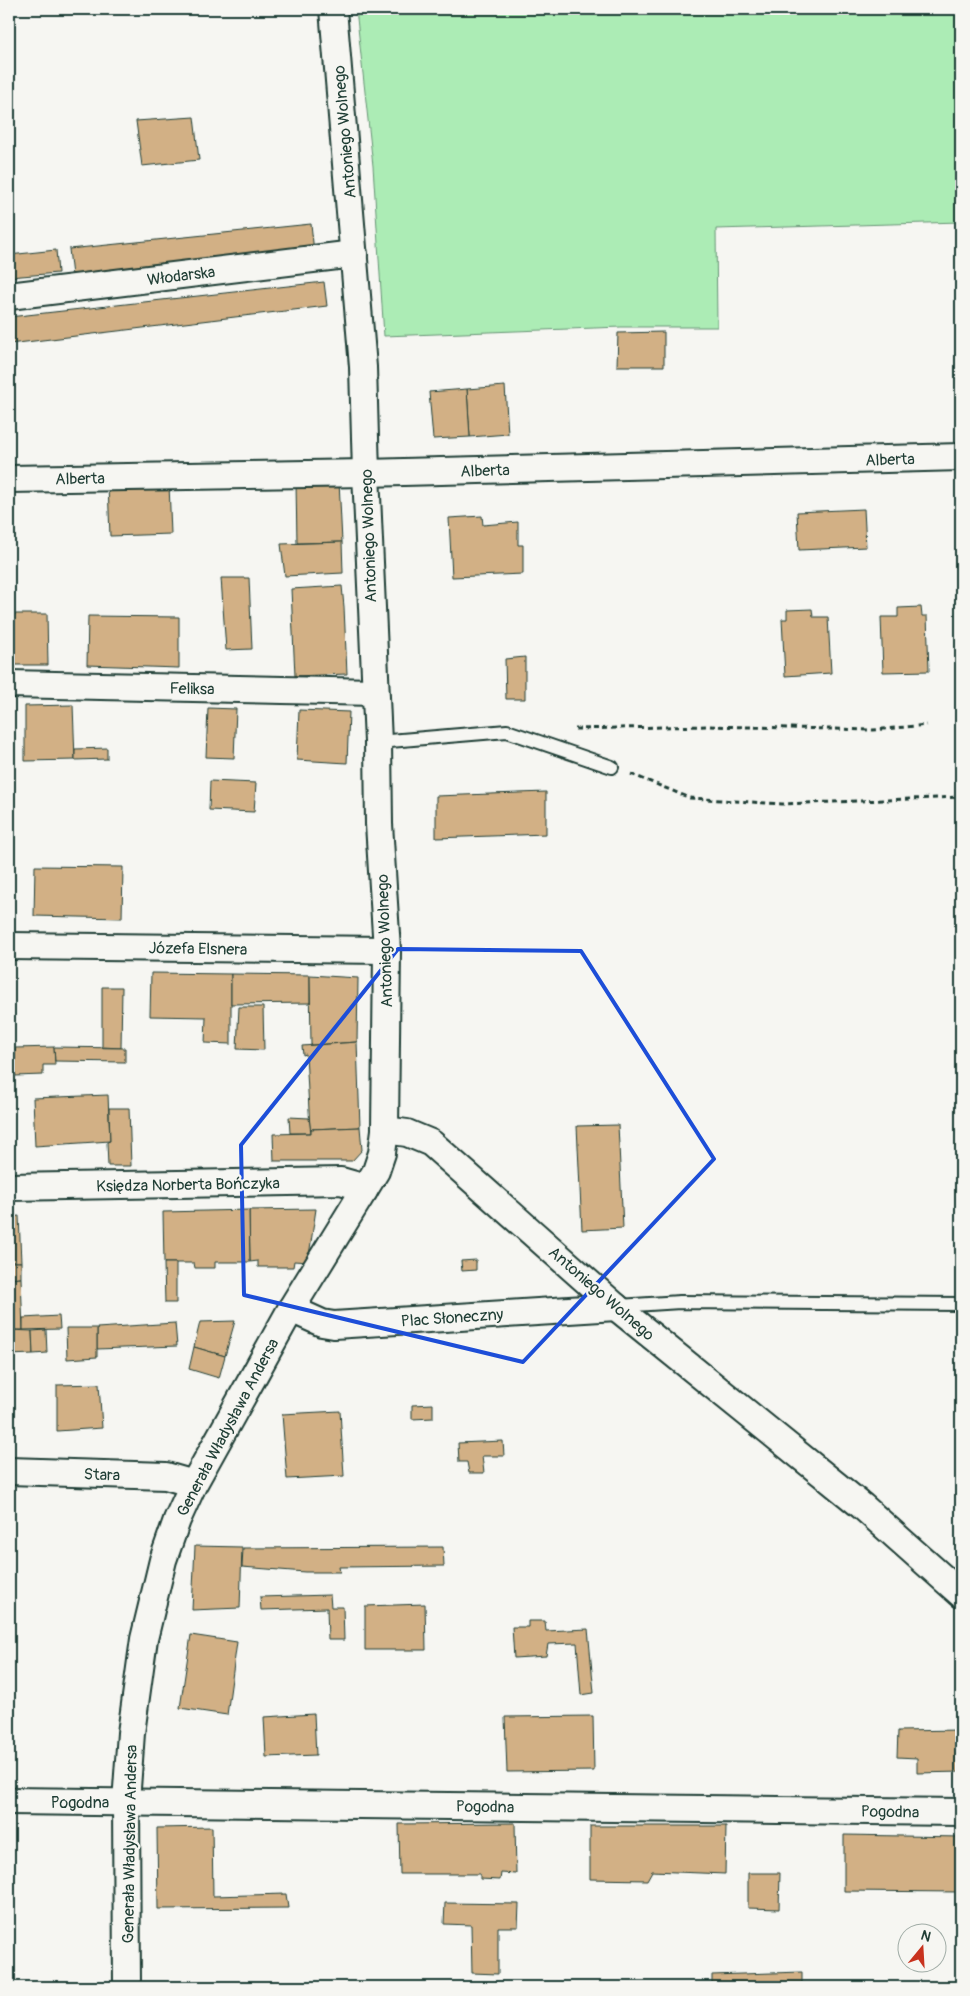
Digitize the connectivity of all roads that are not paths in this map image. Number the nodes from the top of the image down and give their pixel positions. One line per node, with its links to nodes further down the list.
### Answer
1 (333, 9): 2 (street, Antoniego Wolnego)
2 (354, 254): 3 (street, Włodarska); 5 (street, Antoniego Wolnego)
3 (9, 296)
4 (961, 457): 5 (street, Alberta)
5 (366, 473): 6 (street, Alberta); 8 (street, Antoniego Wolnego)
6 (9, 479)
7 (9, 684): 8 (street, Feliksa)
8 (375, 692): 9 (street, Antoniego Wolnego)
9 (378, 742): 10 (lane); 12 (street, Antoniego Wolnego)
10 (612, 767)
11 (9, 946): 12 (street, Józefa Elsnera)
12 (387, 950): 13 (street, Antoniego Wolnego)
13 (385, 1130): 15 (street, Generała Władysława Andersa); 17 (street, Antoniego Wolnego)
14 (9, 1187): 15 (street, Księdza Norberta Bończyka)
15 (364, 1191): 18 (street, Generała Władysława Andersa)
16 (961, 1304): 17 (lane)
17 (616, 1307): 18 (street, Plac Słoneczny); 21 (street, Antoniego Wolnego)
18 (291, 1309): 20 (street, Generała Władysława Andersa)
19 (9, 1471): 20 (street, Stara)
20 (192, 1487): 23 (street, Generała Władysława Andersa)
21 (961, 1594)
22 (9, 1801): 23 (street, Pogodna)
23 (126, 1802): 24 (street, Pogodna); 25 (street, Generała Władysława Andersa)
24 (961, 1812)
25 (127, 1987)

